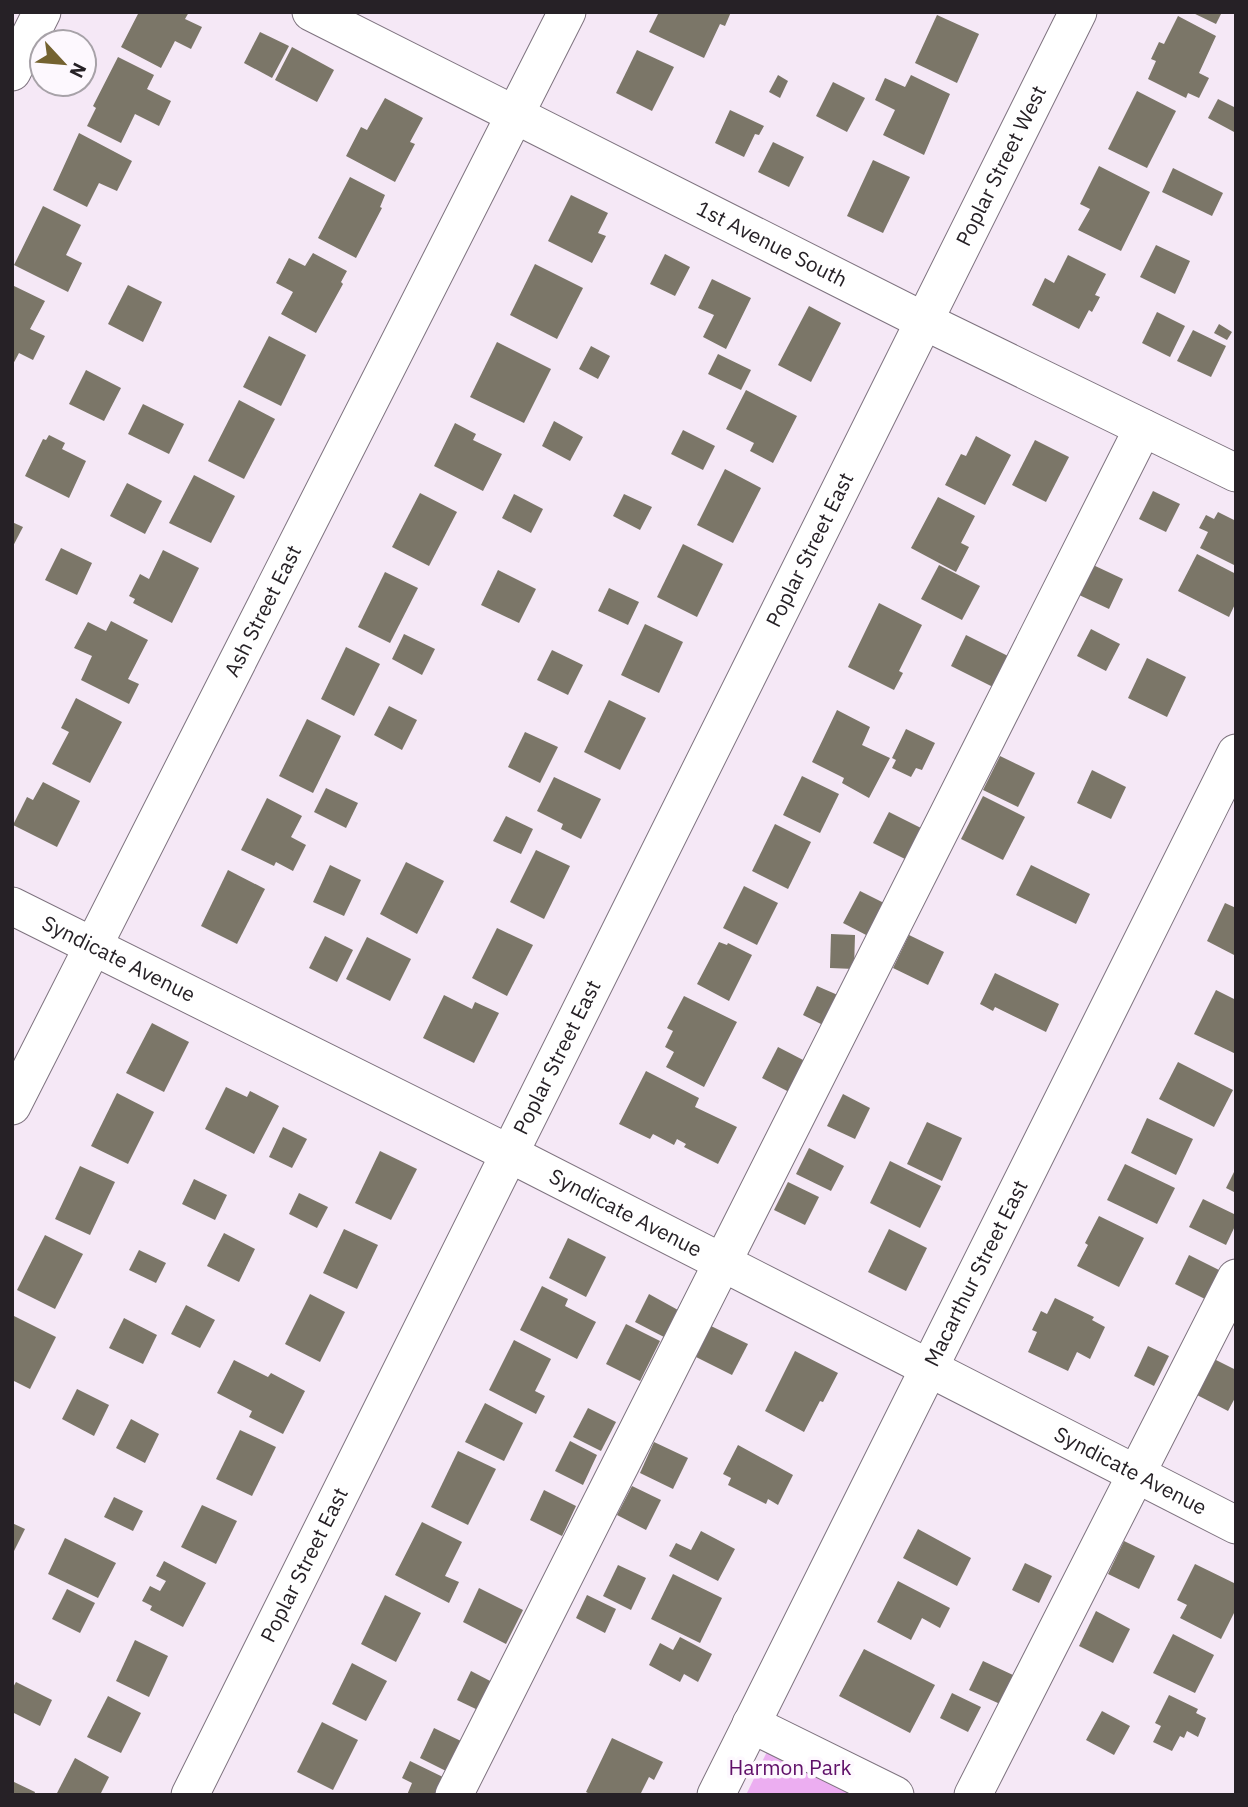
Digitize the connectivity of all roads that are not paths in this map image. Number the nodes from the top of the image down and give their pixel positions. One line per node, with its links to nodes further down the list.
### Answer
1 (42, 12): 5 (street)
2 (311, 12): 6 (street, 1st Avenue South)
3 (567, 12): 6 (street, Ash Street East)
4 (1078, 12): 7 (street, Poplar Street West)
5 (12, 72)
6 (515, 117): 7 (street, 1st Avenue South); 12 (street, Ash Street East)
7 (923, 321): 8 (street, 1st Avenue South); 14 (street, Poplar Street East)
8 (1143, 428): 9 (street, 1st Avenue South); 15 (street)
9 (1236, 473)
10 (1236, 753): 17 (street, Macarthur Street East)
11 (12, 906): 12 (street, Syndicate Avenue)
12 (92, 946): 13 (street, Ash Street East); 14 (street, Syndicate Avenue)
13 (12, 1106)
14 (510, 1154): 15 (street, Syndicate Avenue); 21 (street, Poplar Street East)
15 (721, 1262): 17 (street, Syndicate Avenue); 22 (street)
16 (1236, 1278): 18 (street)
17 (930, 1369): 18 (street, Syndicate Avenue); 20 (street, Macarthur Street East)
18 (1137, 1474): 19 (street, Syndicate Avenue); 25 (street)
19 (1236, 1525)
20 (751, 1724): 23 (street, Macarthur Street East); 24 (street)
21 (190, 1795)
22 (454, 1795)
23 (716, 1795)
24 (895, 1795)
25 (973, 1795)

